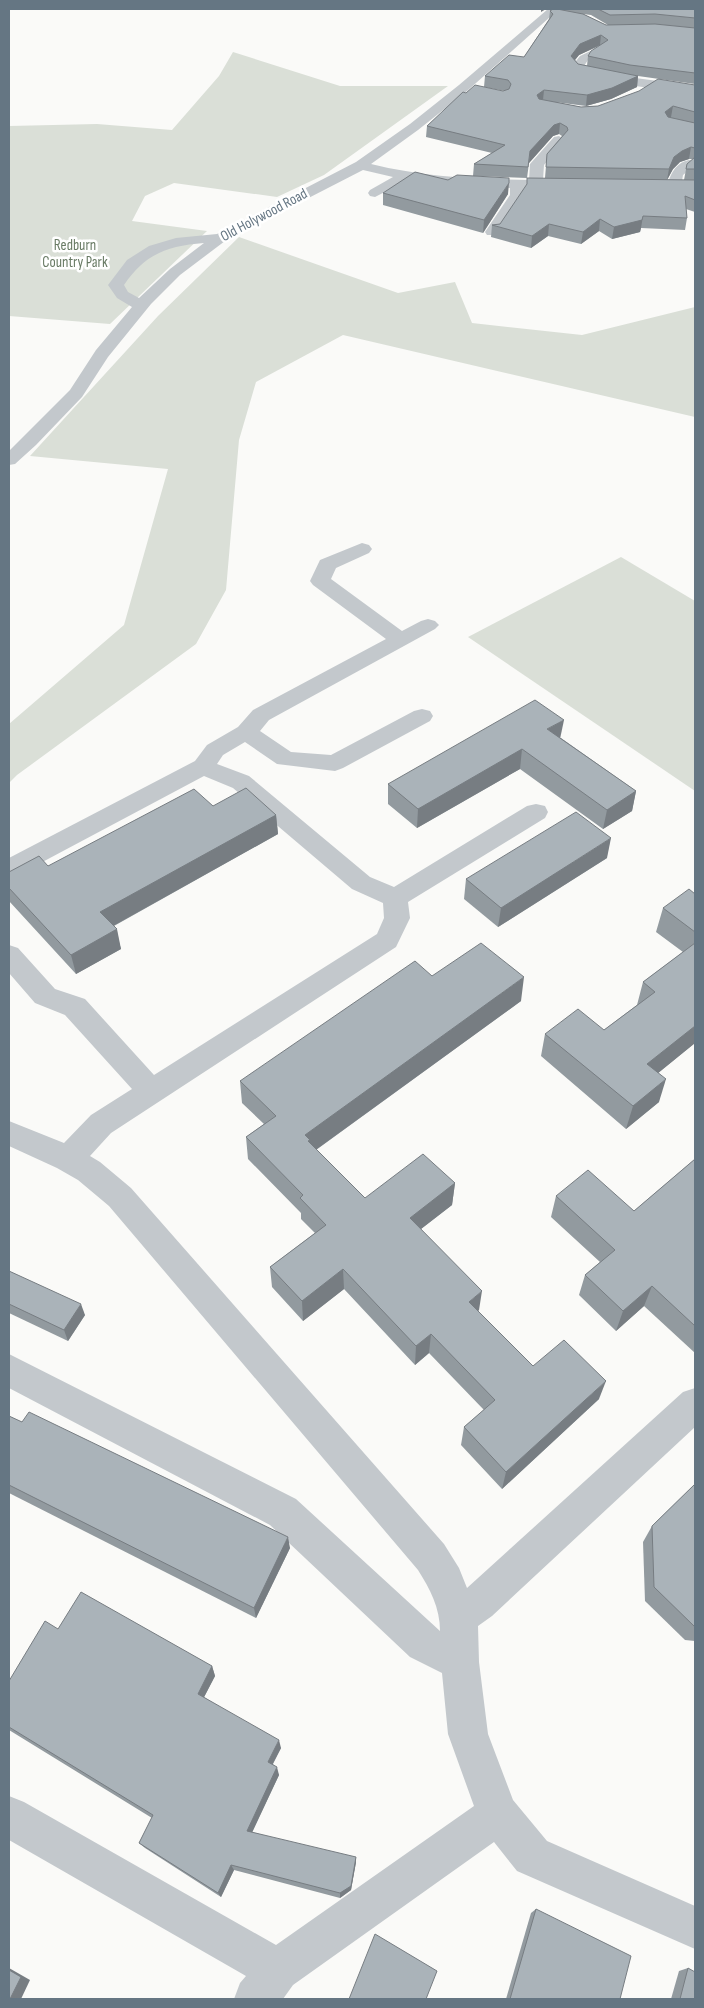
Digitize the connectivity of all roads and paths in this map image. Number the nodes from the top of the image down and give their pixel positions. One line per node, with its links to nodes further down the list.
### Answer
1 (556, 12): 4 (street, Old Holywood Road)
2 (599, 50): 3 (street)
3 (652, 85): 5 (street); 7 (street)
4 (463, 88): 6 (street); 10 (street, Old Holywood Road)
5 (695, 90)
6 (479, 91)
7 (638, 94)
8 (559, 140): 13 (street)
9 (689, 164): 15 (street)
10 (362, 165): 11 (street); 18 (street, Old Holywood Road)
11 (406, 176): 12 (street); 16 (street)
12 (517, 183): 13 (street); 17 (street)
13 (536, 184): 14 (street)
14 (575, 185)
15 (674, 187)
16 (375, 193)
17 (492, 232)
18 (220, 238): 19 (street, Old Holywood Road); 19 (street)
19 (141, 306): 20 (street, Old Holywood Road)
20 (9, 460)
21 (362, 549): 23 (street)
22 (428, 625): 23 (street)
23 (401, 640): 25 (street)
24 (422, 716): 25 (street)
25 (246, 732): 26 (street)
26 (203, 767): 28 (street); 29 (street)
27 (536, 812): 29 (street)
28 (9, 869)
29 (395, 898): 31 (street)
30 (9, 955): 31 (street)
31 (151, 1091): 33 (street)
32 (9, 1133): 33 (street)
33 (68, 1159): 36 (street)
34 (9, 1370): 37 (street)
35 (695, 1404): 36 (street)
36 (459, 1617): 37 (street)
37 (460, 1662): 38 (street)
38 (498, 1814): 40 (street); 41 (street)
39 (9, 1817): 41 (street)
40 (695, 1928)
41 (267, 1984)

